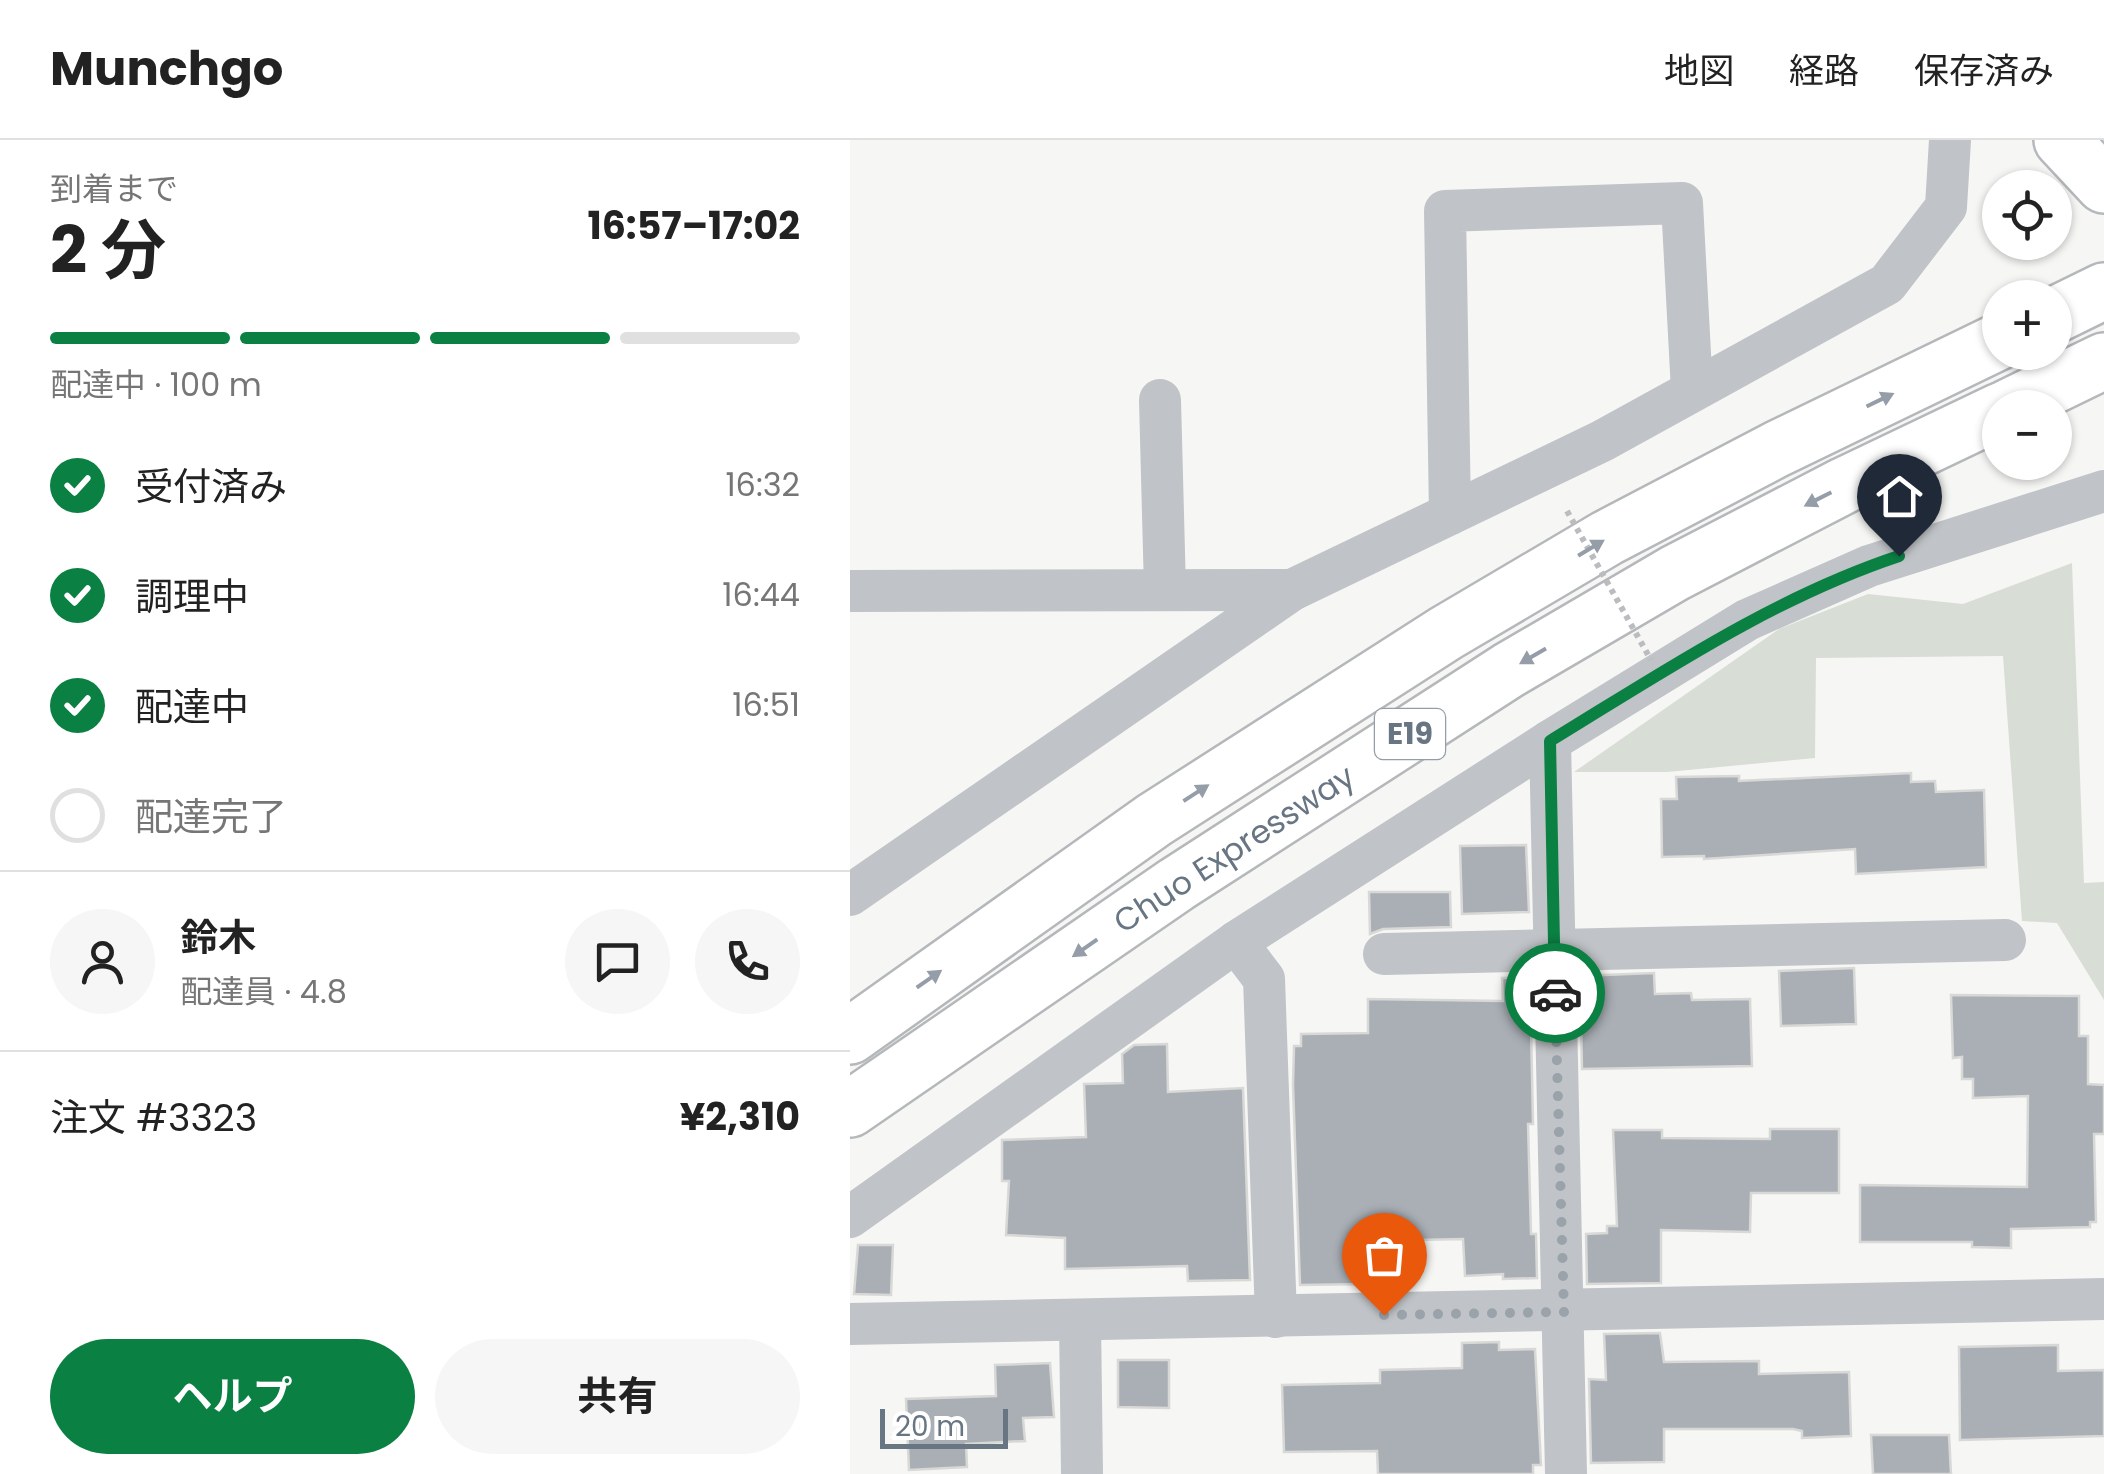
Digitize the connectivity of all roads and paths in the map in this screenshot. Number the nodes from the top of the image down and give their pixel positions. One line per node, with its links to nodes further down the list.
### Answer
1 (1950, 140): 9 (street)
2 (2062, 140): 3 (main road)
3 (2104, 185)
4 (2104, 291): 5 (main road)
5 (2072, 307)
6 (1982, 351): 25 (main road, Chuo Expressway / E19, one-way to 6)
7 (2104, 361): 8 (main road)
8 (2044, 390)
9 (1692, 391): 14 (street); 14 (street)
10 (1160, 400): 16 (street)
11 (1982, 420): 26 (main road, Chuo Expressway / E19, one-way to 26)
12 (2104, 491): 19 (street)
13 (1568, 511): 18 (path, bridge)
14 (1450, 514): 17 (street)
15 (850, 590): 16 (street)
16 (1165, 590): 17 (street)
17 (1292, 590): 20 (street)
18 (1650, 660)
19 (1550, 741): 22 (street); 23 (street)
20 (850, 895)
21 (2005, 940): 23 (street)
22 (1236, 942): 27 (street); 30 (street)
23 (1554, 950): 24 (street); 29 (street)
24 (1384, 954)
25 (850, 1036)
26 (850, 1109)
27 (850, 1217)
28 (2104, 1300): 29 (street)
29 (1564, 1312): 30 (street); 34 (street)
30 (1276, 1317): 31 (street)
31 (1080, 1320): 32 (street); 33 (street)
32 (850, 1324)
33 (1082, 1474)
34 (1566, 1474)

